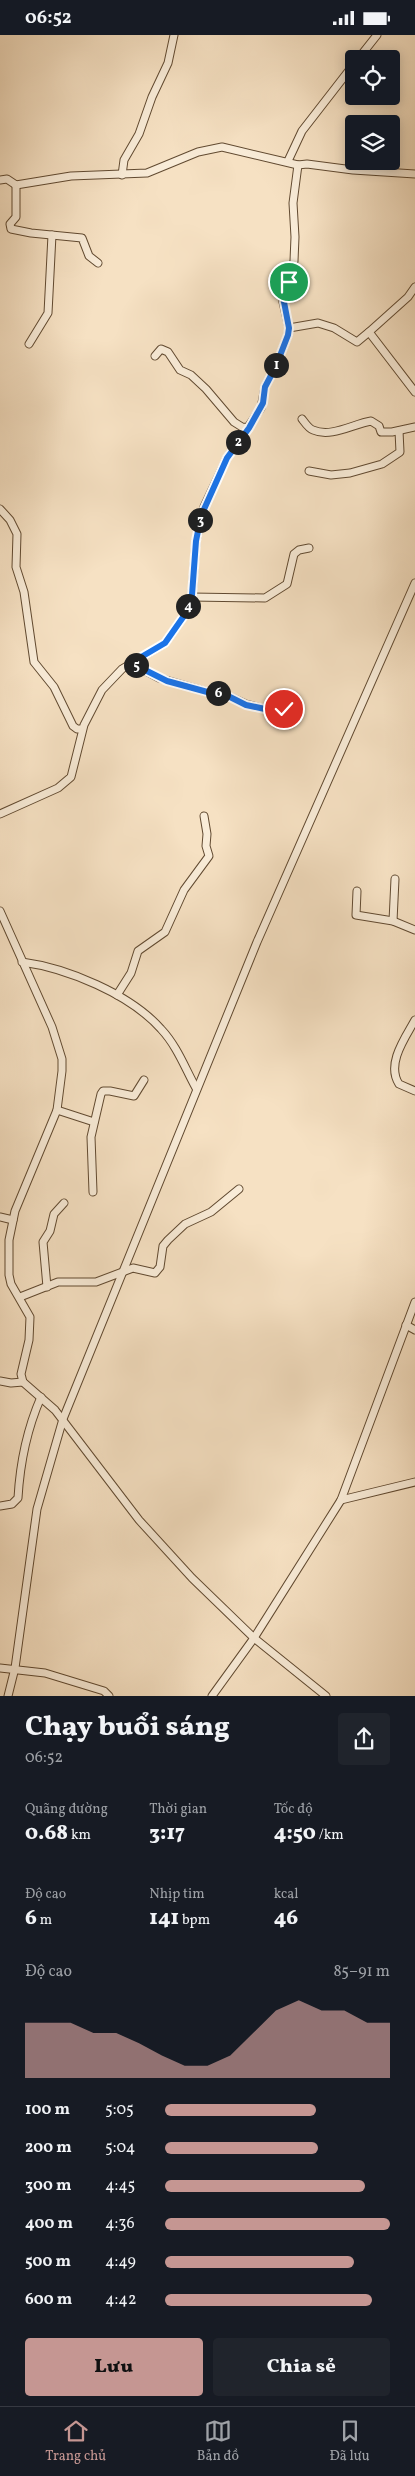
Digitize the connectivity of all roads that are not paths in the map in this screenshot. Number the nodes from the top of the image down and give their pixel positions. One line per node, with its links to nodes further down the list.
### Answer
1 (174, 35): 8 (street)
2 (377, 35): 3 (street)
3 (365, 50)
4 (345, 76): 5 (street)
5 (288, 161): 6 (street); 8 (street)
6 (298, 165): 7 (street); 14 (street)
7 (415, 174)
8 (125, 175): 10 (street)
9 (0, 180): 10 (street)
10 (16, 185): 11 (street)
11 (52, 235): 12 (street); 16 (street)
12 (98, 263)
13 (415, 287): 15 (street)
14 (289, 328): 15 (street); 21 (street)
15 (369, 332): 18 (street)
16 (29, 344)
17 (155, 356): 21 (street)
18 (415, 392)
19 (302, 419): 22 (street)
20 (415, 427): 22 (street)
21 (249, 428): 28 (street)
22 (399, 431): 23 (street)
23 (309, 471)
24 (0, 509): 31 (street)
25 (310, 548): 28 (street)
26 (415, 583): 27 (street)
27 (413, 591): 43 (street)
28 (191, 597): 29 (street)
29 (131, 663): 30 (street); 31 (street)
30 (290, 709)
31 (82, 729): 32 (street)
32 (0, 814)
33 (204, 816): 40 (street)
34 (395, 879): 37 (street)
35 (357, 891): 37 (street)
36 (0, 911): 39 (street)
37 (393, 921): 38 (street)
38 (415, 929)
39 (22, 962): 40 (street); 45 (street)
40 (117, 995): 43 (street)
41 (415, 1020): 44 (street)
42 (144, 1080): 46 (street)
43 (196, 1088): 52 (street)
44 (415, 1091)
45 (57, 1110): 46 (street); 51 (street)
46 (94, 1122): 48 (street)
47 (240, 1189): 52 (street)
48 (93, 1192)
49 (64, 1203): 53 (street)
50 (0, 1217): 51 (street)
51 (13, 1220): 54 (street)
52 (123, 1272): 53 (street); 61 (street)
53 (46, 1287): 54 (street)
54 (20, 1297): 59 (street)
55 (415, 1303): 56 (street)
56 (406, 1325): 57 (street); 63 (street)
57 (415, 1330)
58 (0, 1381): 59 (street)
59 (23, 1382): 60 (street)
60 (41, 1397): 61 (street); 64 (street)
61 (63, 1419): 65 (street); 67 (street)
62 (415, 1482): 63 (street)
63 (341, 1500): 65 (street)
64 (0, 1506)
65 (254, 1638): 70 (street); 71 (street)
66 (0, 1668): 67 (street)
67 (15, 1668): 68 (street); 69 (street)
68 (8, 1696)
69 (108, 1696)
70 (212, 1696)
71 (326, 1696)

